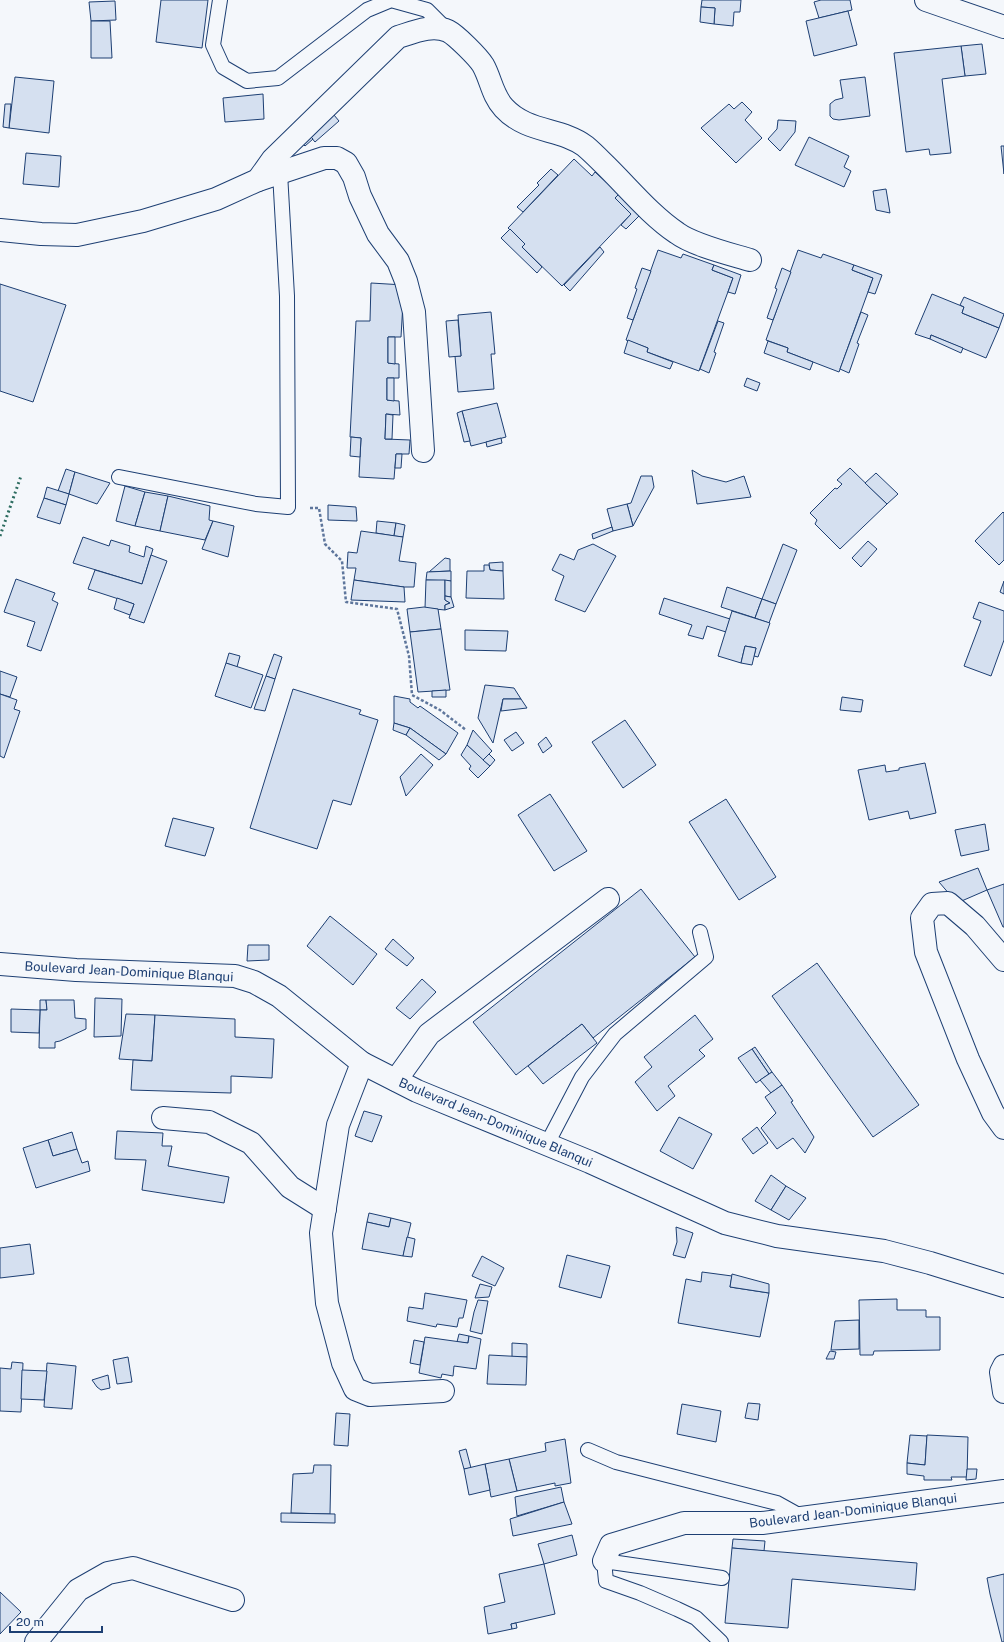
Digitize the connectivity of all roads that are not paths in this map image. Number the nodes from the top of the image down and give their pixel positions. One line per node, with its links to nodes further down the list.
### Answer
1 (220, 0): 4 (lane)
2 (926, 0): 3 (street)
3 (1004, 27)
4 (448, 31): 6 (street); 8 (street)
5 (280, 173): 6 (street); 9 (street); 10 (lane)
6 (258, 180): 7 (street)
7 (0, 230)
8 (750, 260)
9 (423, 451)
10 (119, 477)
11 (608, 899): 16 (street)
12 (700, 932): 19 (lane)
13 (1004, 960): 18 (street)
14 (0, 964): 15 (street, Boulevard Jean-Dominique Blanqui)
15 (362, 1063): 16 (street, Boulevard Jean-Dominique Blanqui); 20 (street)
16 (396, 1080): 19 (street, Boulevard Jean-Dominique Blanqui)
17 (163, 1118): 20 (street)
18 (1004, 1128)
19 (547, 1144): 21 (street, Boulevard Jean-Dominique Blanqui)
20 (325, 1209): 23 (street)
21 (1004, 1286)
22 (1004, 1366): 24 (street)
23 (443, 1391)
24 (1004, 1392)
25 (588, 1450): 27 (lane)
26 (1004, 1491): 27 (street, Boulevard Jean-Dominique Blanqui)
27 (804, 1518): 28 (street, Boulevard Jean-Dominique Blanqui)
28 (604, 1561): 29 (lane); 32 (lane)
29 (722, 1578)
30 (233, 1600): 31 (street)
31 (36, 1642)
32 (721, 1642)

